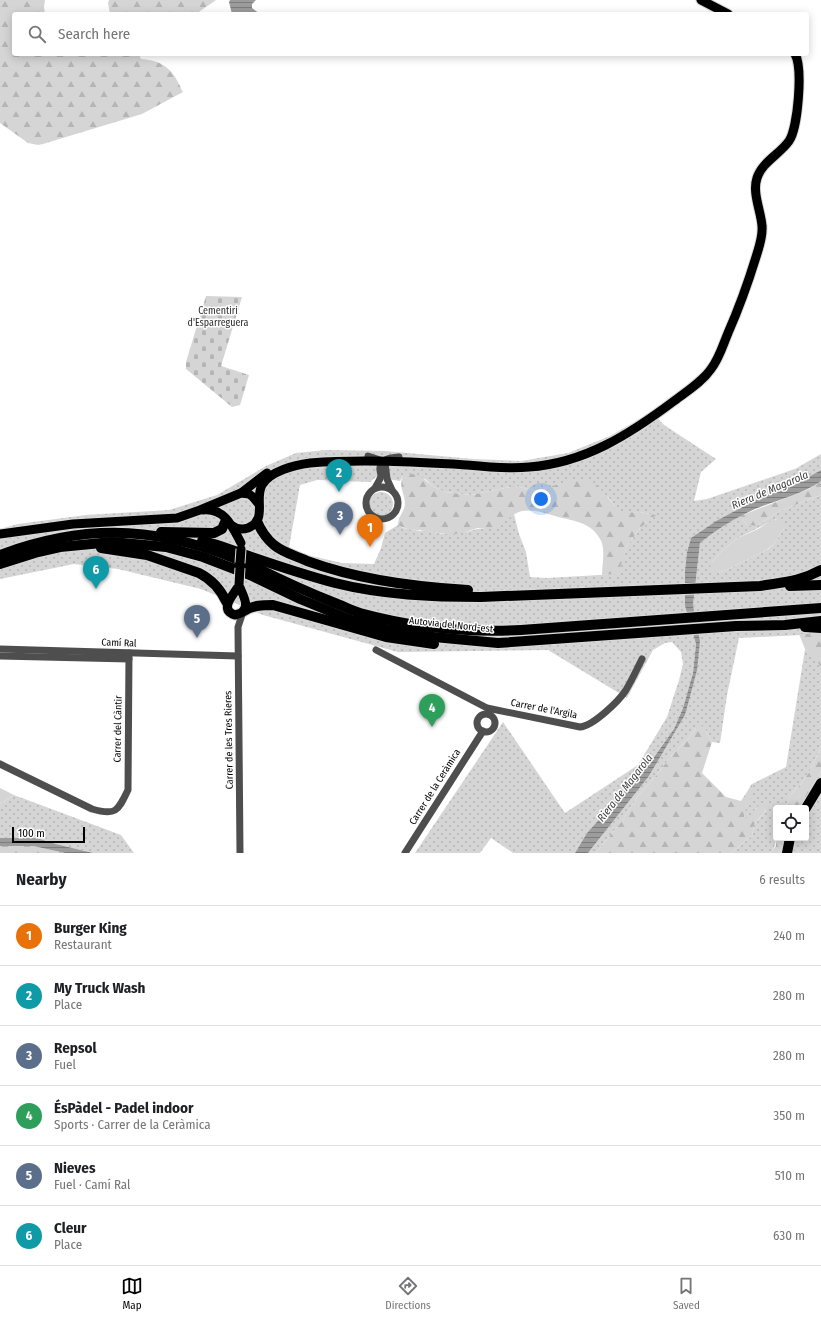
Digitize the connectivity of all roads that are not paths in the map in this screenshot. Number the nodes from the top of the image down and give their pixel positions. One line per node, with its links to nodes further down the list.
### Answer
1 (701, 0): 2 (main road)
2 (724, 12)
3 (796, 56): 5 (main road)
4 (369, 458): 5 (main road); 6 (main road); 9 (main road); 11 (main road)
5 (398, 459): 6 (main road)
6 (383, 466): 7 (street); 8 (street)
7 (376, 488): 8 (street); 8 (street)
8 (392, 490)
9 (241, 493): 10 (main road); 11 (main road)
10 (230, 498): 12 (main road); 13 (main road)
11 (258, 503): 14 (main road)
12 (200, 510): 13 (main road); 16 (main road)
13 (227, 520): 15 (main road); 17 (highway); 20 (main road)
14 (257, 521): 15 (main road); 27 (highway)
15 (249, 528): 20 (main road)
16 (0, 534)
17 (151, 535): 18 (highway, Autovia del Nord-est); 21 (highway, Autovia del Nord-est)
18 (164, 537): 27 (highway); 35 (highway, Autovia del Nord-est)
19 (92, 544): 22 (highway, Autovia del Nord-est); 29 (highway); 36 (highway, Autovia del Nord-est)
20 (241, 546): 24 (main road, bridge)
21 (0, 555)
22 (0, 564)
23 (821, 570): 26 (highway)
24 (239, 585): 28 (main road); 29 (main road)
25 (821, 585): 26 (highway)
26 (760, 586): 27 (highway)
27 (590, 592)
28 (244, 599): 29 (main road); 31 (main road)
29 (230, 600): 32 (main road)
30 (821, 608): 35 (highway, Autovia del Nord-est)
31 (244, 612): 32 (main road); 34 (street, Carrer de les Tres Rieres); 36 (highway)
32 (232, 614): 34 (street, Carrer de les Tres Rieres)
33 (819, 623): 35 (highway, Autovia del Nord-est)
34 (238, 627): 41 (street, Carrer de les Tres Rieres)
35 (611, 629): 36 (highway, Autovia del Nord-est)
36 (498, 643)
37 (0, 650): 40 (street, Camí Ral)
38 (376, 650): 42 (street, Carrer de l'Argila)
39 (0, 656): 40 (street, Camí Ral)
40 (129, 656): 41 (street, Camí Ral); 44 (street, Carrer del Càntir)
41 (238, 656): 48 (street, Carrer de les Tres Rieres)
42 (642, 659)
43 (483, 731): 49 (street, Carrer de la Ceràmica)
44 (0, 764)
45 (821, 783): 46 (highway)
46 (808, 805)
47 (789, 841): 50 (highway)
48 (240, 853)
49 (405, 853)
50 (787, 853)

